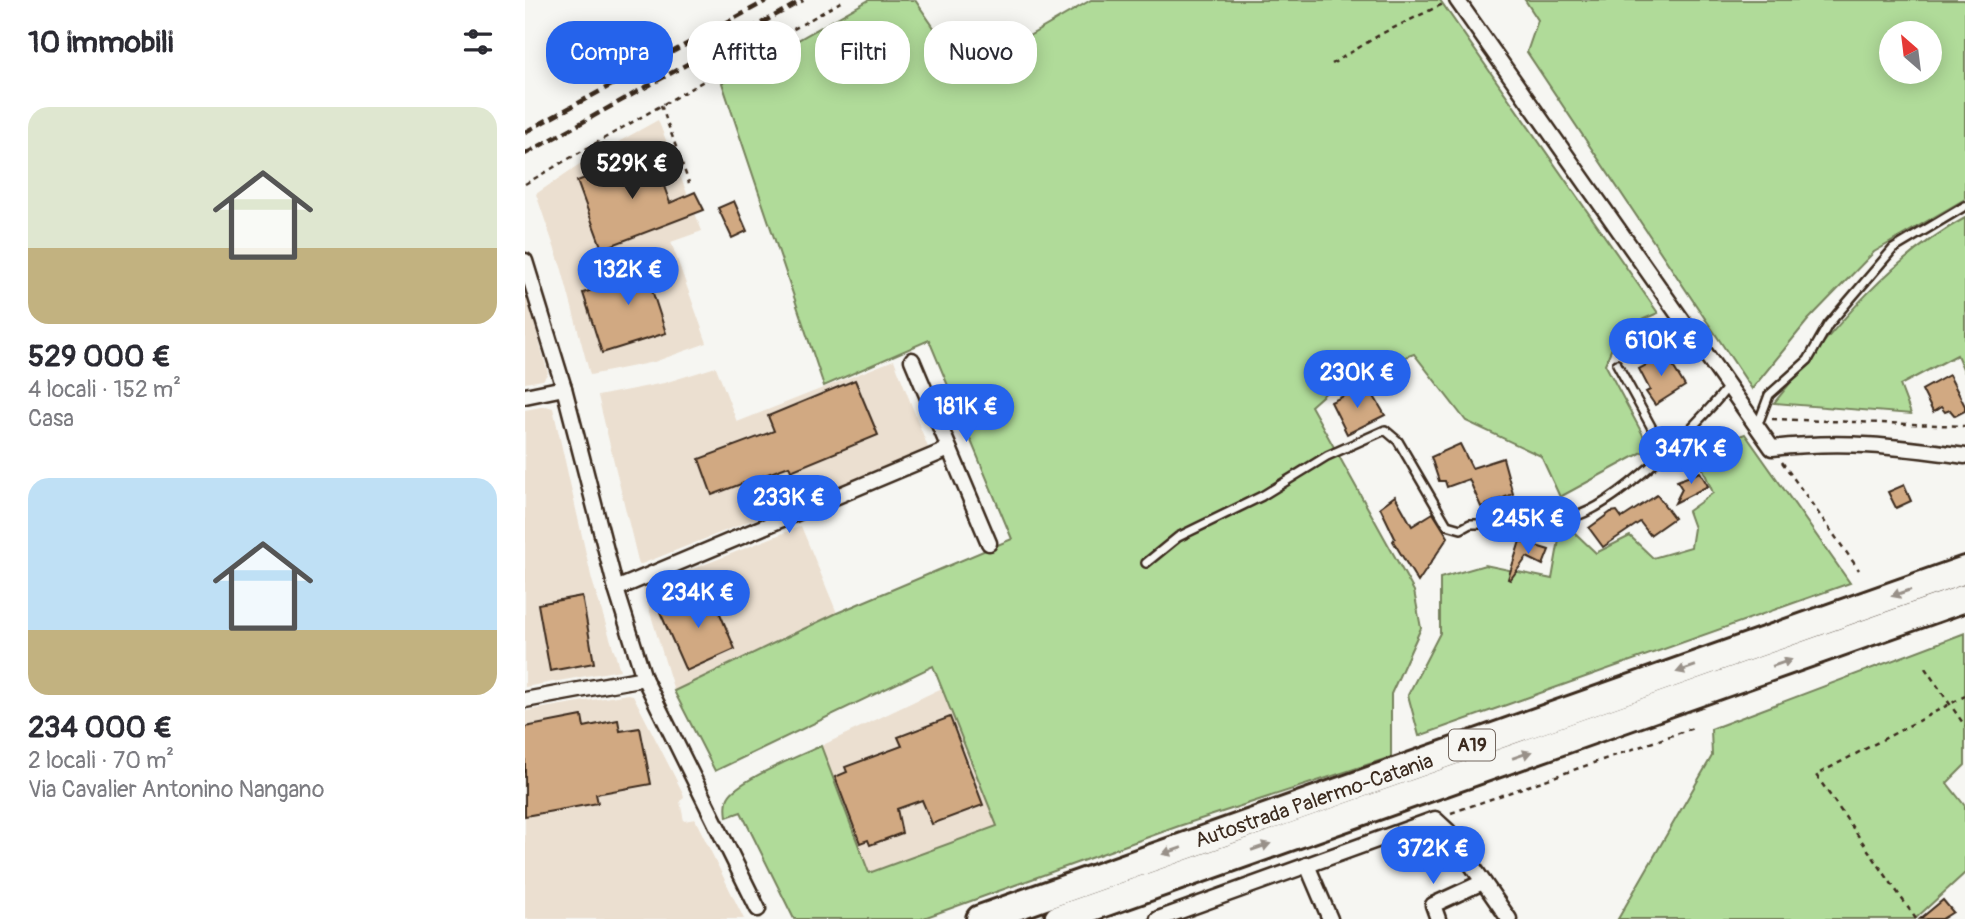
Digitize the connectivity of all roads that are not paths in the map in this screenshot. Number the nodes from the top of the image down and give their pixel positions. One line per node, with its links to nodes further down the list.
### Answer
1 (1457, 0): 7 (street)
2 (1965, 206): 9 (lane)
3 (525, 261): 6 (street)
4 (912, 360): 10 (street)
5 (1617, 364): 11 (lane)
6 (564, 388): 8 (street); 16 (street)
7 (1727, 388): 11 (lane); 12 (street)
8 (525, 396)
9 (1760, 419)
10 (949, 449): 13 (street); 16 (street)
11 (1665, 452): 14 (lane)
12 (1965, 456)
13 (989, 543)
14 (1146, 563)
15 (1965, 570): 23 (highway, Autostrada Palermo-Catania / A19, one-way to 23)
16 (616, 589): 18 (street)
17 (1965, 598): 24 (highway, Autostrada Palermo-Catania / A19, one-way to 17)
18 (644, 678): 19 (street); 22 (street)
19 (525, 700)
20 (1307, 865): 21 (street); 25 (street); 26 (street)
21 (1483, 882): 27 (street); 28 (street)
22 (758, 909)
23 (980, 919)
24 (1058, 919)
25 (1159, 919)
26 (1330, 919)
27 (1438, 919)
28 (1509, 919)

